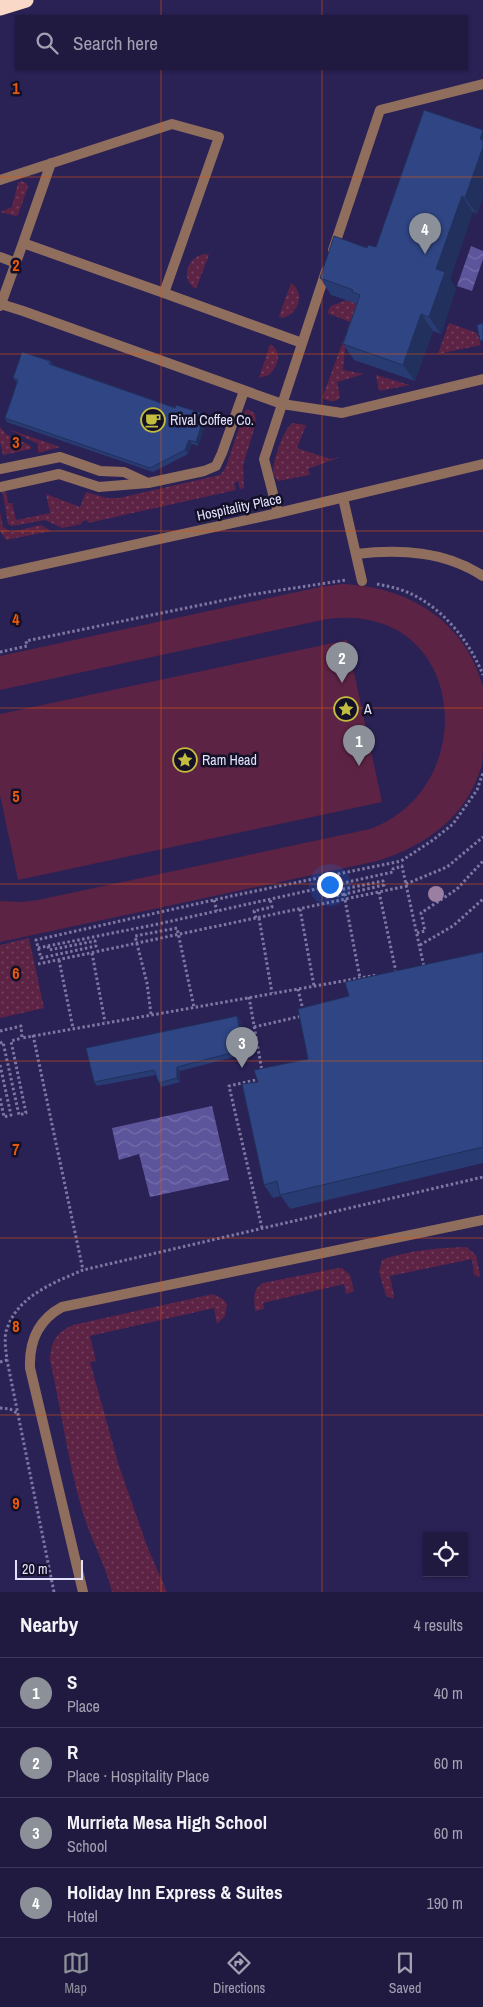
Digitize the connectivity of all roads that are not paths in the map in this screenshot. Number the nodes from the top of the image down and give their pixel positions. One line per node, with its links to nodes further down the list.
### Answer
1 (26, 0): 2 (highway)
2 (0, 8)
3 (483, 84): 11 (street)
4 (52, 163): 5 (street); 6 (street); 9 (street)
5 (0, 180)
6 (23, 243): 8 (street); 9 (street)
7 (0, 257): 8 (street)
8 (16, 263): 10 (street)
9 (164, 293): 11 (street)
10 (0, 305): 13 (street)
11 (302, 343): 14 (street)
12 (483, 379): 14 (street)
13 (244, 391): 14 (street); 17 (street)
14 (282, 404): 20 (street)
15 (483, 464): 19 (street, Hospitality Place)
16 (0, 469): 17 (street)
17 (148, 483): 18 (street)
18 (0, 487)
19 (343, 498): 20 (street, Hospitality Place); 21 (street)
20 (278, 513): 22 (street, Hospitality Place)
21 (356, 554): 23 (street); 24 (street)
22 (0, 574)
23 (483, 576)
24 (362, 581)
25 (483, 1220): 26 (street)
26 (83, 1592)

